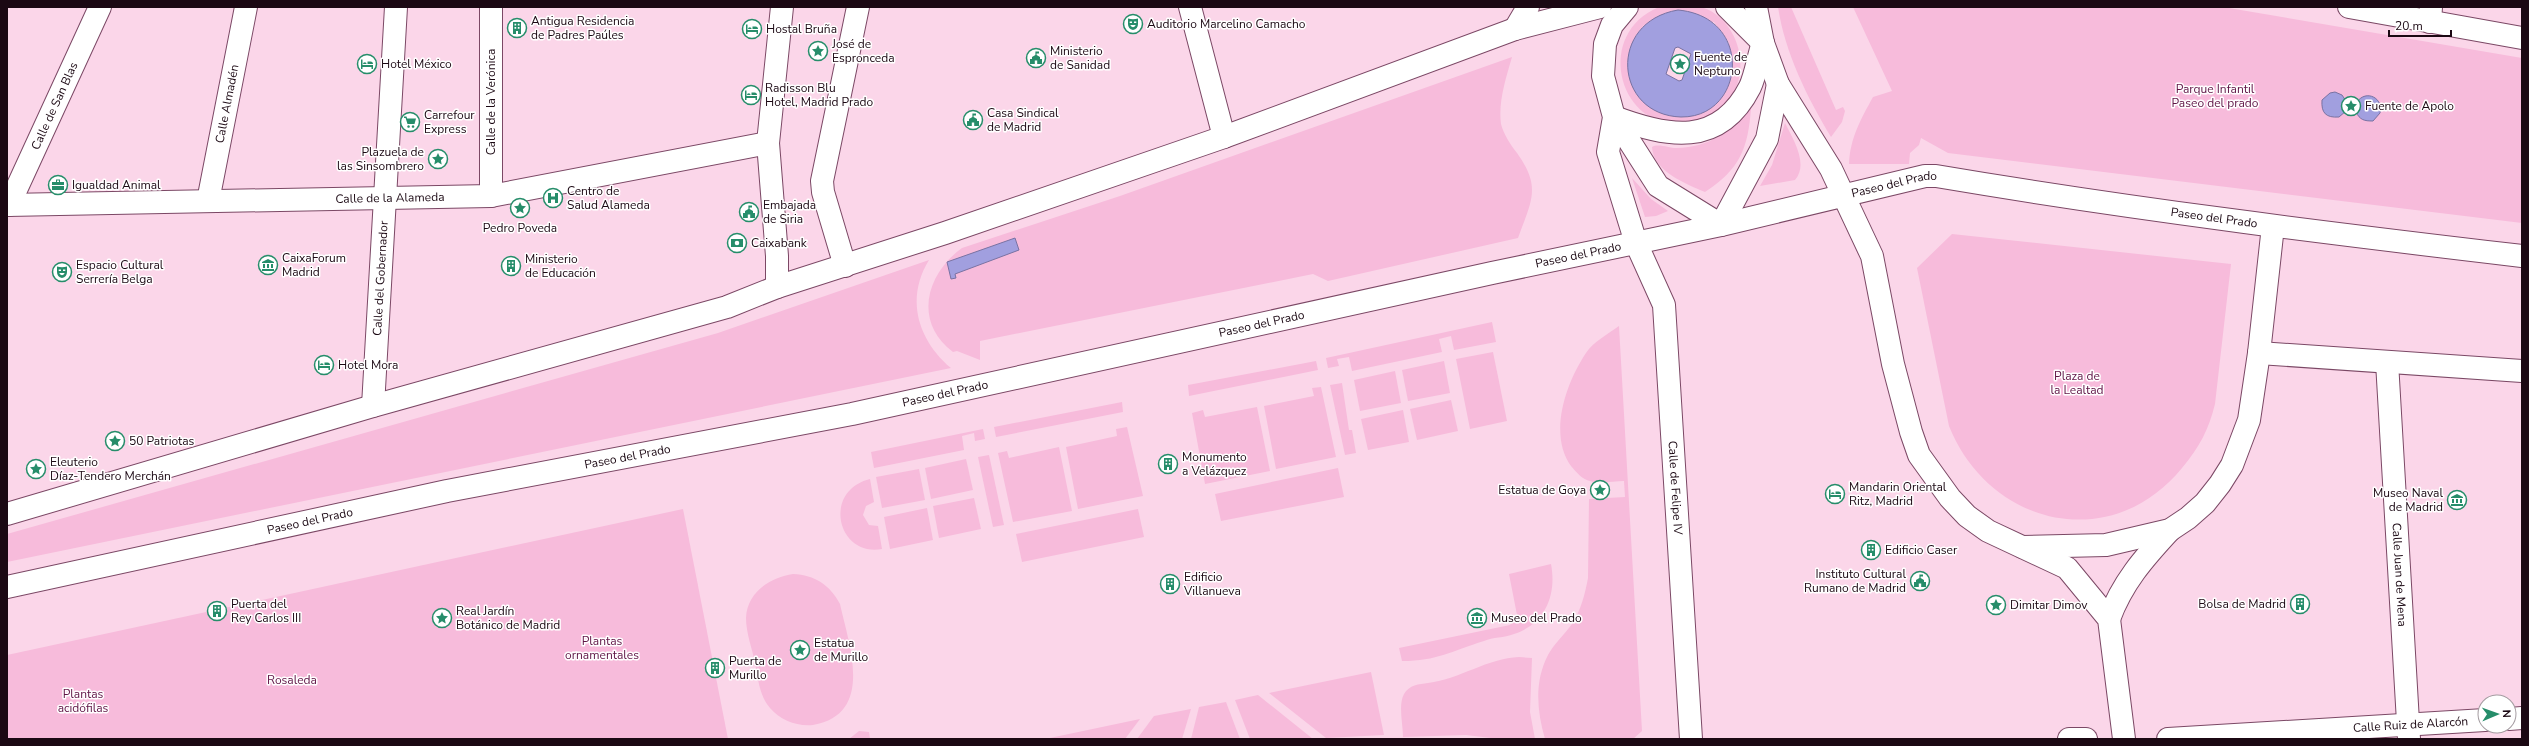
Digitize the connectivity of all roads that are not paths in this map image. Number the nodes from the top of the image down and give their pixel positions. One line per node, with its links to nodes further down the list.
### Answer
1 (100, 7): 26 (main road, Calle de San Blas)
2 (246, 7): 25 (main road, Calle Almadén)
3 (396, 7): 24 (main road, Calle del Gobernador)
4 (491, 7): 22 (main road, Calle de la Verónica)
5 (782, 7): 21 (main road)
6 (858, 7): 31 (main road)
7 (1190, 7): 20 (main road)
8 (1528, 7): 15 (main road)
9 (1600, 7): 15 (main road)
10 (1627, 7): 19 (main road)
11 (1727, 7): 17 (main road)
12 (1756, 7): 17 (main road)
13 (2349, 7): 14 (main road)
14 (2430, 14): 16 (main road)
15 (1515, 29): 20 (main road)
16 (2522, 38)
17 (1763, 43): 18 (main road); 19 (main road)
18 (1778, 84): 23 (main road); 27 (main road)
19 (1614, 118): 27 (main road); 29 (main road, Calle de Felipe IV)
20 (1224, 137): 31 (main road)
21 (768, 143): 22 (main road, Calle de la Alameda); 32 (main road)
22 (490, 196): 24 (main road, Calle de la Alameda)
23 (1842, 197): 27 (main road, Paseo del Prado); 28 (main road, Paseo del Prado); 39 (main road)
24 (386, 198): 25 (main road, Calle de la Alameda); 36 (main road, Calle del Gobernador)
25 (208, 201): 26 (main road, Calle de la Alameda)
26 (8, 205)
27 (1721, 225): 29 (main road, Paseo del Prado)
28 (2273, 226): 30 (main road, Paseo del Prado); 33 (main road)
29 (1636, 243): 40 (main road, Paseo del Prado); 44 (main road, Calle de Felipe IV)
30 (2522, 256)
31 (845, 266): 32 (main road)
32 (776, 287): 36 (main road)
33 (2259, 353): 34 (main road); 38 (main road)
34 (2387, 362): 35 (main road); 43 (main road, Calle Juan de Mena)
35 (2522, 372)
36 (373, 406): 37 (main road)
37 (7, 514)
38 (2170, 530): 39 (main road); 41 (main road)
39 (2023, 547): 41 (main road)
40 (7, 587)
41 (2109, 618): 47 (main road)
42 (2477, 721): 43 (main road, Calle Ruiz de Alarcón)
43 (2409, 732): 48 (main road, Calle Ruiz de Alarcón)
44 (1691, 739)
45 (2069, 739): 46 (main road)
46 (2086, 739)
47 (2124, 739)
48 (2168, 739)

